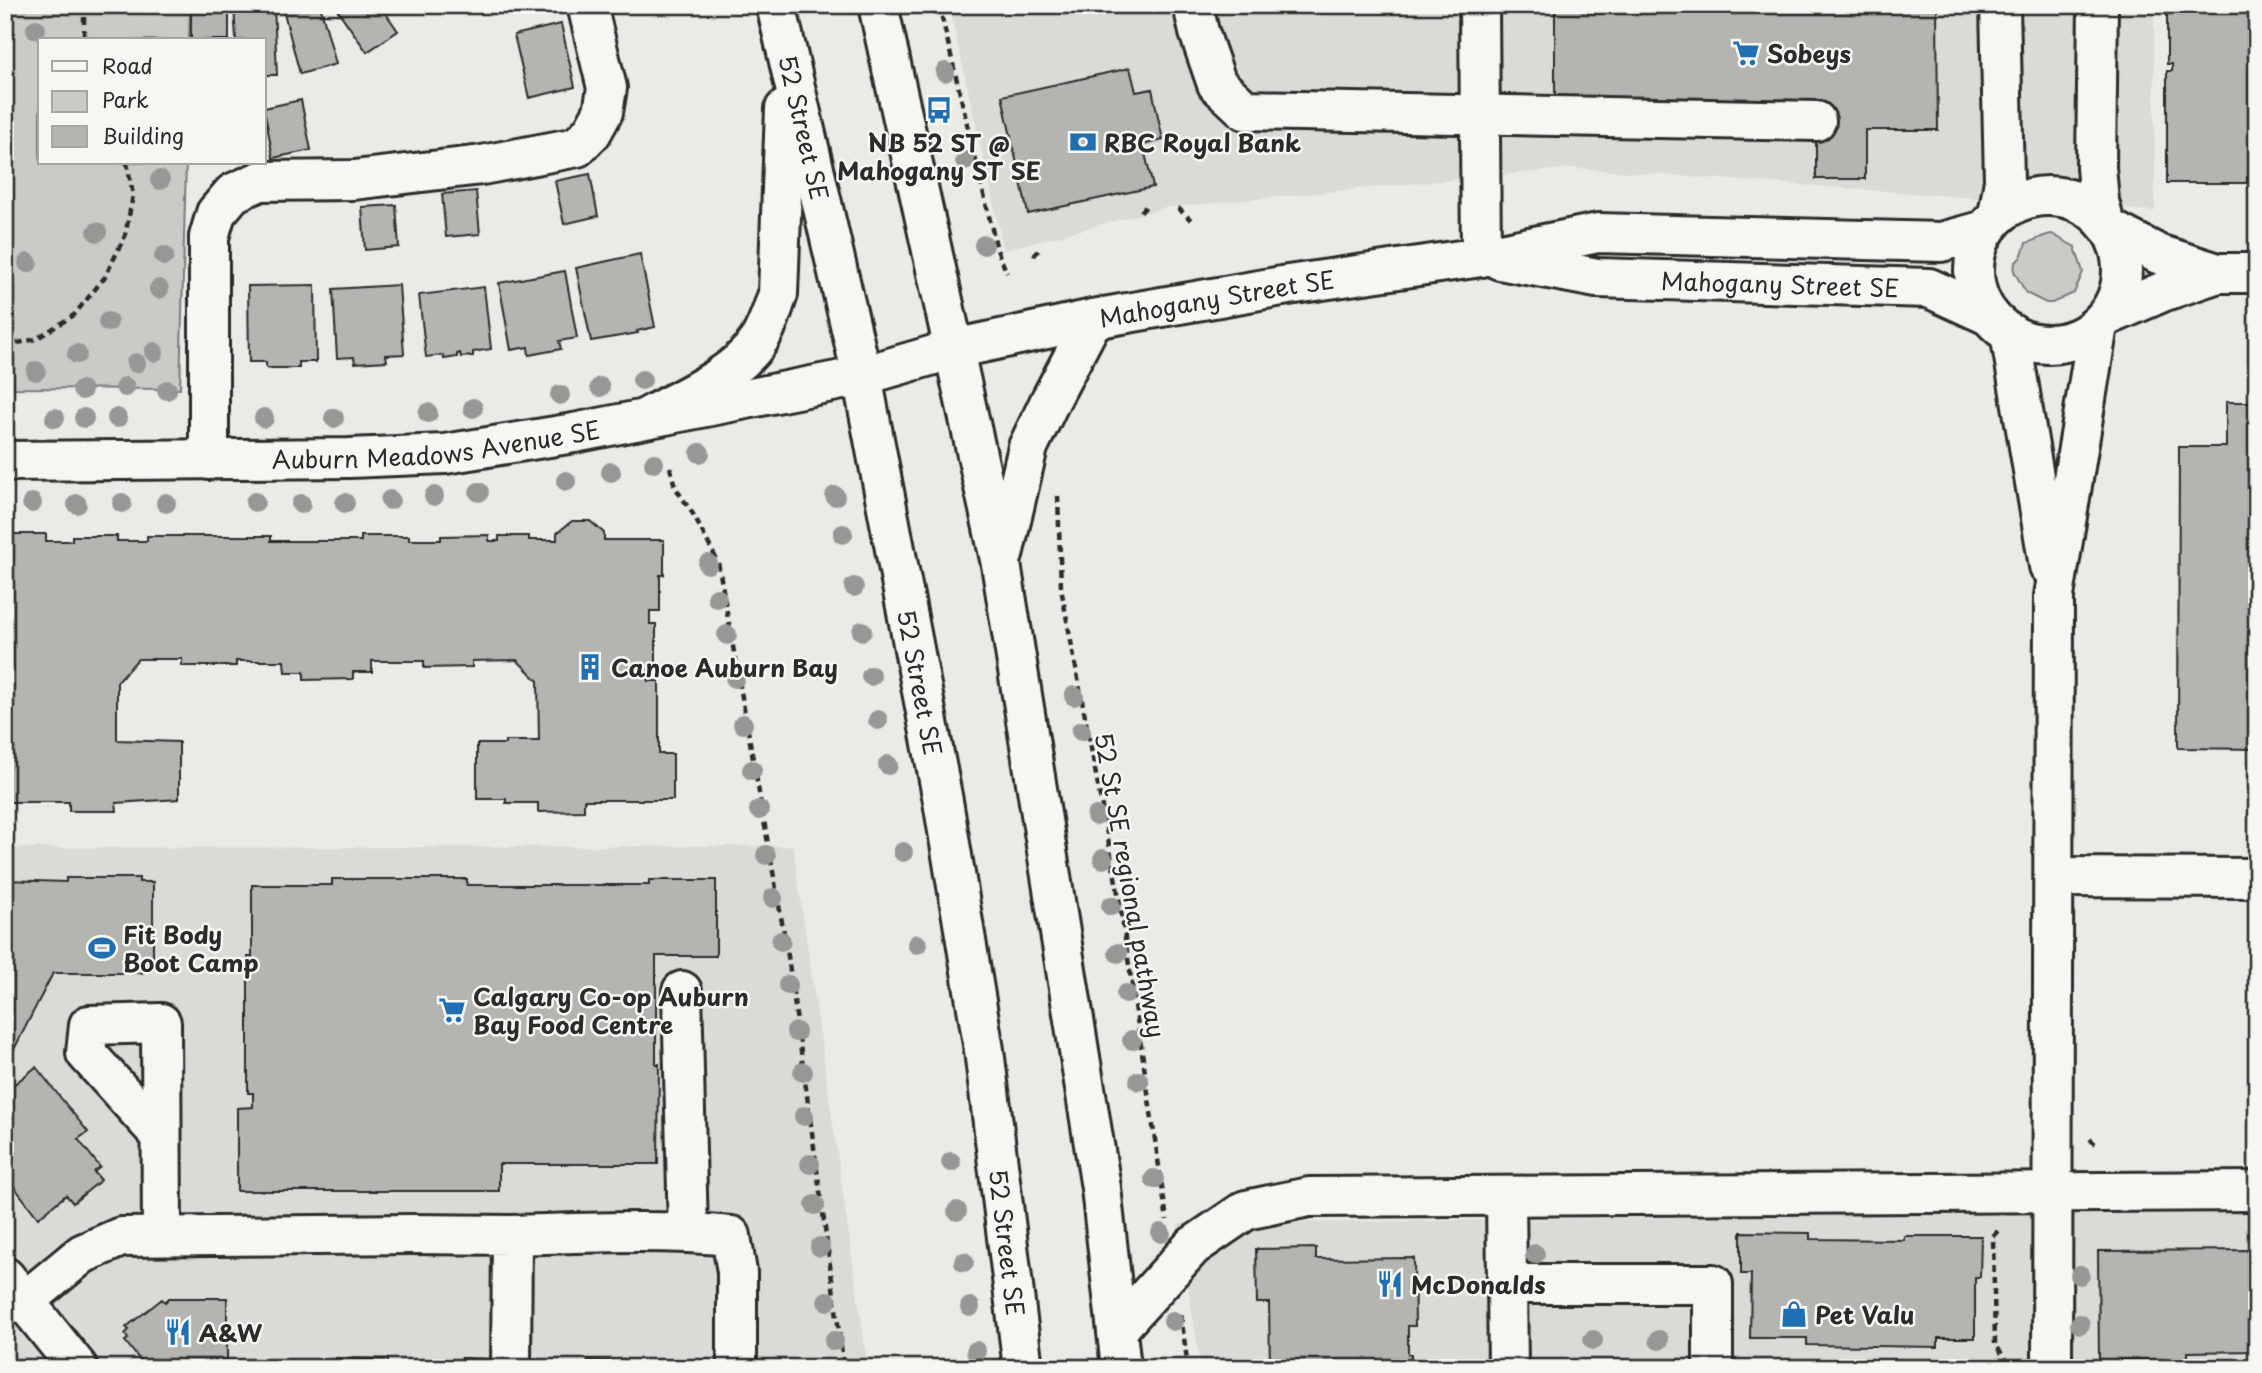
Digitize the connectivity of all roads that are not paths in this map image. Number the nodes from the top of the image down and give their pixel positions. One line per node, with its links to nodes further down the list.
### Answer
1 (587, 5): 22 (main road)
2 (775, 5): 8 (main road, 52 Street SE)
3 (878, 5): 19 (main road)
4 (1193, 5): 9 (main road)
5 (1479, 5): 9 (main road)
6 (2000, 5): 11 (main road)
7 (2098, 5): 12 (main road)
8 (786, 57): 20 (main road, 52 Street SE); 21 (main road)
9 (1479, 115): 10 (main road); 13 (main road)
10 (1816, 121)
11 (1992, 223): 12 (main road); 13 (main road, Mahogany Street SE); 18 (main road)
12 (2108, 225): 14 (main road); 17 (main road)
13 (1481, 257): 16 (main road, Mahogany Street SE); 18 (main road, Mahogany Street SE)
14 (2218, 273): 15 (main road); 17 (main road)
15 (2257, 273)
16 (1093, 319): 19 (main road, Mahogany Street SE); 24 (main road)
17 (2102, 320): 18 (main road); 25 (main road)
18 (2000, 325): 25 (main road)
19 (954, 349): 20 (main road, Mahogany Street SE); 24 (main road)
20 (862, 376): 21 (main road, Auburn Meadows Avenue SE); 42 (main road, 52 Street SE)
21 (646, 418): 22 (main road, Auburn Meadows Avenue SE)
22 (209, 460): 23 (main road, Auburn Meadows Avenue SE)
23 (5, 461)
24 (1001, 564): 38 (main road)
25 (2054, 596): 26 (main road)
26 (2054, 877): 27 (main road); 31 (main road)
27 (2257, 878)
28 (682, 990): 33 (main road)
29 (161, 1136): 35 (main road)
30 (2257, 1191): 31 (main road)
31 (2052, 1193): 32 (main road); 46 (main road)
32 (1506, 1196): 36 (main road); 38 (main road)
33 (688, 1232): 34 (main road); 41 (main road)
34 (512, 1235): 35 (main road); 40 (main road)
35 (162, 1237): 37 (main road)
36 (1507, 1284): 44 (main road); 45 (main road)
37 (15, 1289): 39 (main road)
38 (1117, 1331): 43 (main road)
39 (79, 1368)
40 (511, 1368)
41 (737, 1368)
42 (1023, 1368)
43 (1121, 1368)
44 (1508, 1368)
45 (1713, 1368)
46 (2052, 1368)

